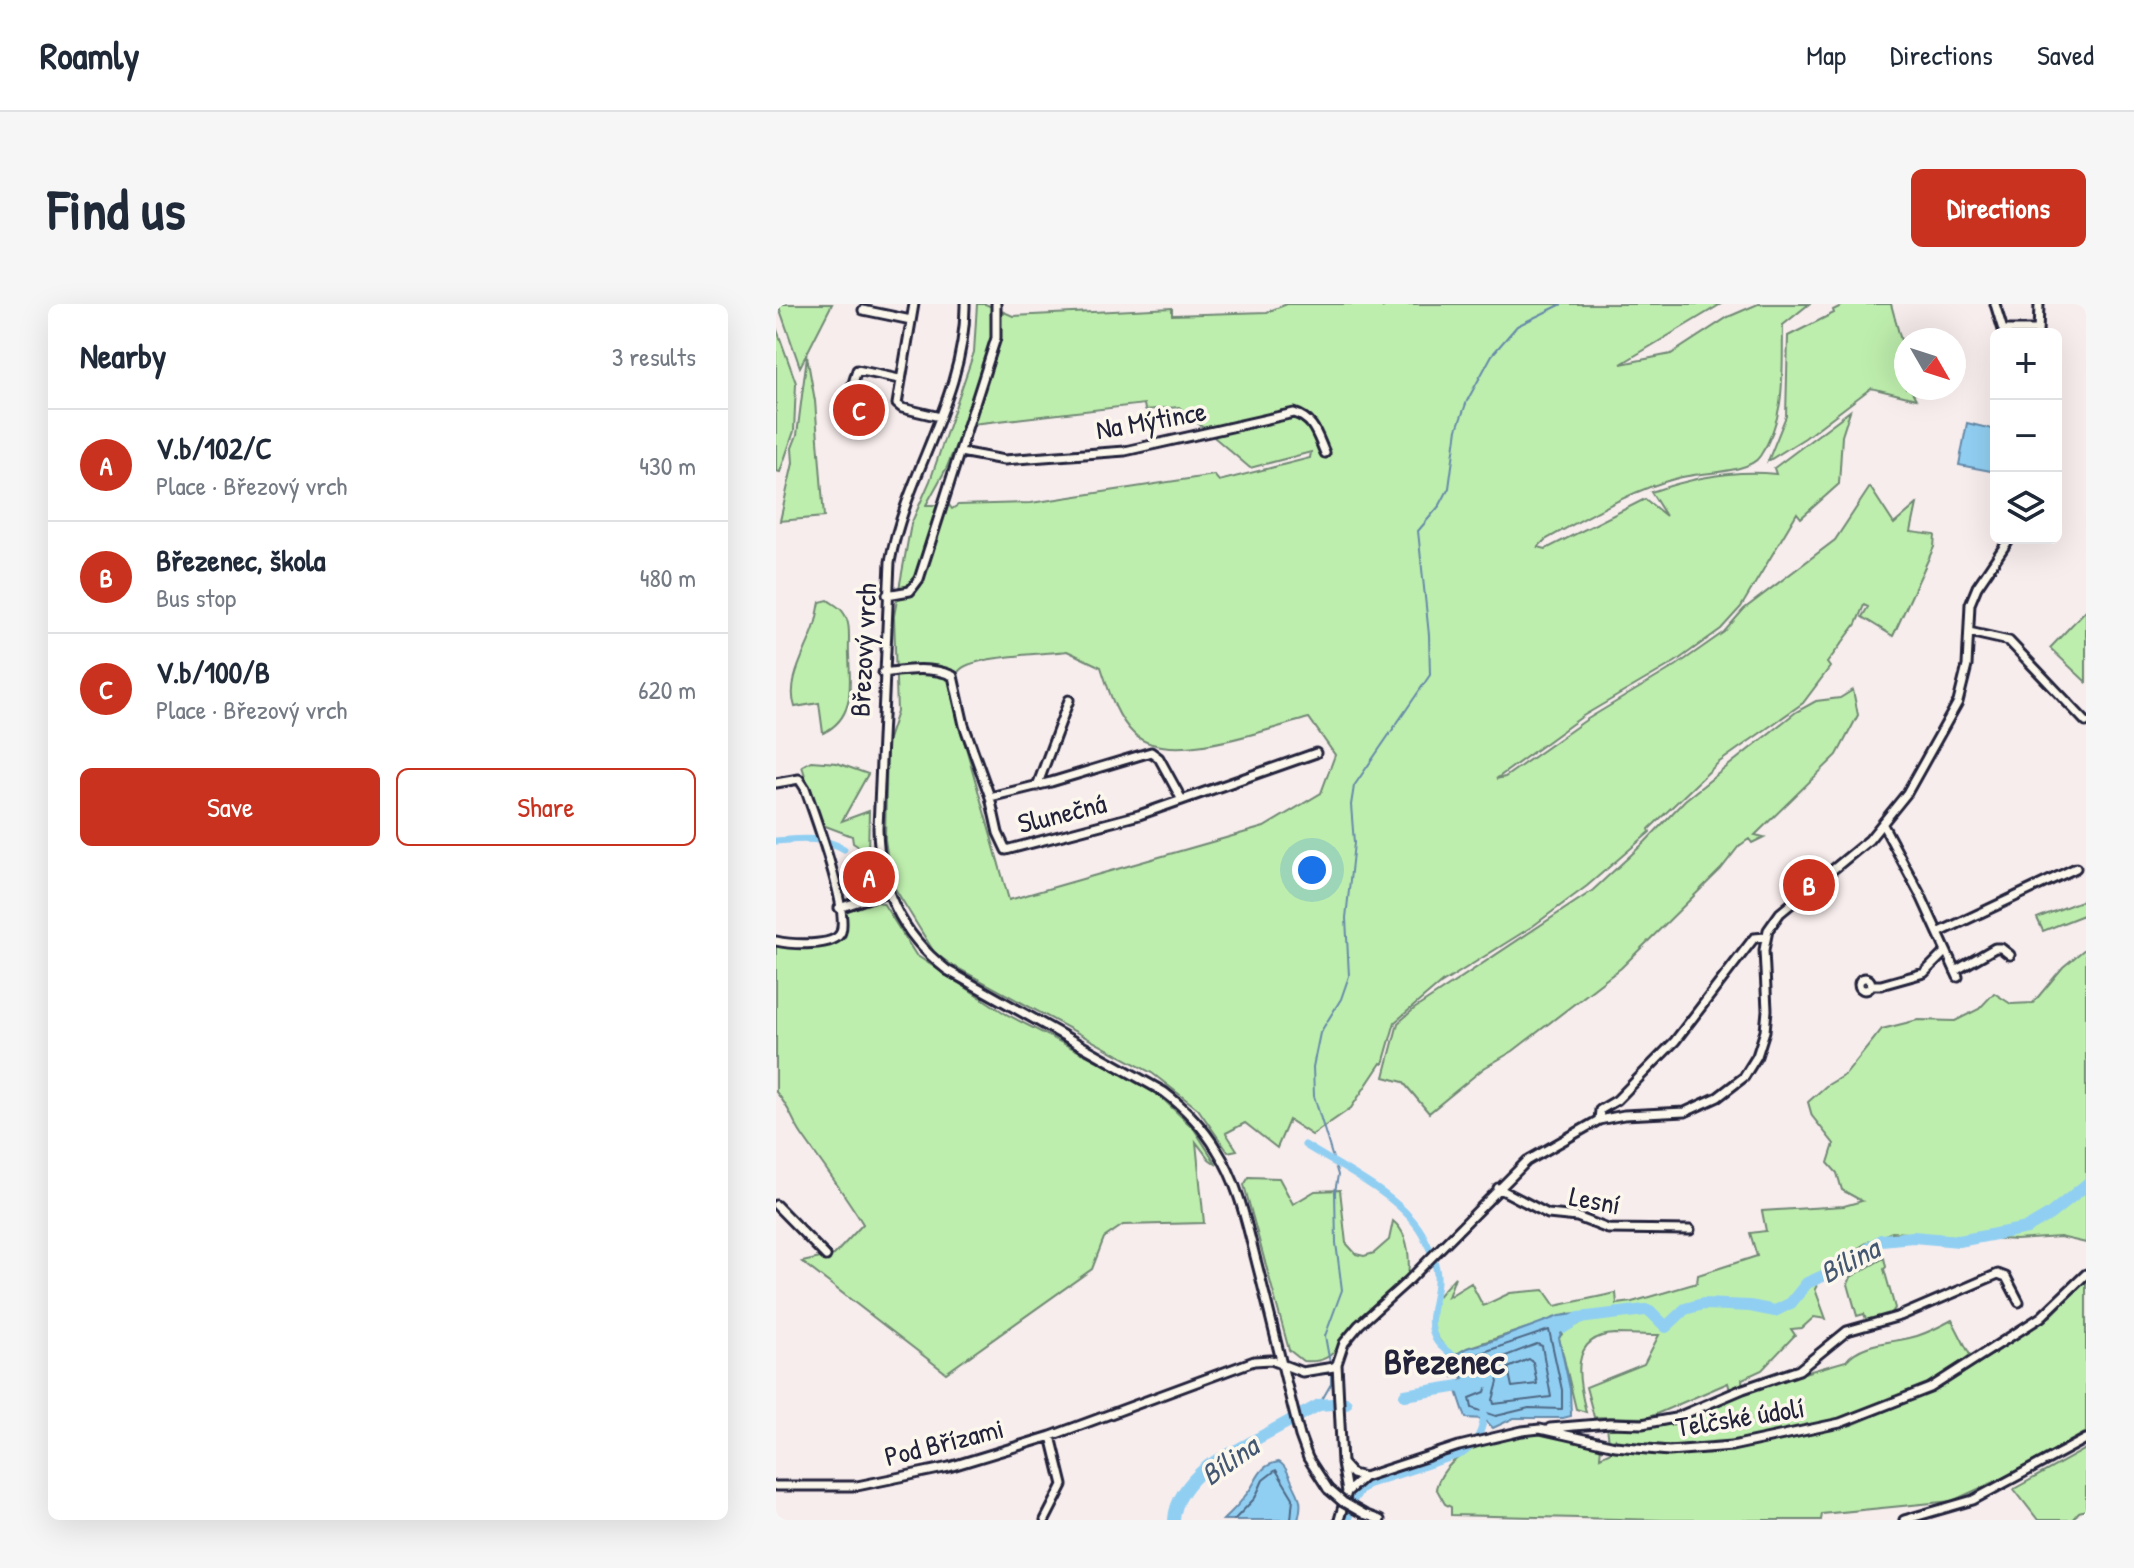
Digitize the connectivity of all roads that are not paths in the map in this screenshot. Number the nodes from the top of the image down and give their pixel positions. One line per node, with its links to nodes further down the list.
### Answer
1 (914, 304): 7 (street)
2 (965, 304): 12 (street, Březový vrch)
3 (996, 304): 13 (street)
4 (1995, 304): 8 (street)
5 (2039, 304): 9 (street)
6 (863, 310): 7 (street)
7 (911, 320): 10 (street)
8 (2002, 328)
9 (2038, 328)
10 (899, 379): 11 (street); 12 (street)
11 (848, 400)
12 (940, 417): 16 (street, Březový vrch)
13 (960, 452): 14 (street, Na Mýtince); 16 (street)
14 (1325, 453)
15 (2006, 544): 17 (street)
16 (887, 595): 18 (street, Březový vrch)
17 (1969, 632): 20 (street); 26 (street)
18 (883, 673): 24 (street, Slunečná); 28 (street, Březový vrch)
19 (1069, 700): 23 (street, Slunečná)
20 (2086, 722)
21 (1316, 753): 25 (street, Slunečná)
22 (776, 783): 29 (street)
23 (1037, 786): 24 (street, Slunečná); 25 (street, Slunečná)
24 (990, 797): 25 (street, Slunečná)
25 (1182, 800)
26 (1883, 825): 30 (street); 31 (street)
27 (2076, 868): 30 (street)
28 (887, 892): 29 (street); 43 (street, Březový vrch)
29 (839, 908): 32 (street)
30 (1938, 933): 33 (street)
31 (1766, 937): 36 (street); 36 (street)
32 (776, 941)
33 (1946, 951): 34 (street); 35 (street)
34 (2010, 955)
35 (1872, 985)
36 (1599, 1120): 37 (street)
37 (1498, 1188): 39 (street, Lesní); 44 (street)
38 (776, 1205): 40 (street)
39 (1690, 1230)
40 (826, 1256)
41 (2086, 1274): 49 (street, Telčské údolí)
42 (2019, 1302): 45 (street)
43 (1282, 1364): 44 (street, Pod Břízami); 47 (street, Pod Břízami); 57 (street, Březový vrch, bridge)
44 (1333, 1366): 50 (street)
45 (1601, 1424): 46 (street); 49 (street)
46 (1540, 1429): 49 (street, Telčské údolí); 51 (street, Telčské údolí)
47 (1051, 1436): 52 (street, Pod Břízami); 55 (street)
48 (2086, 1439): 58 (street)
49 (1606, 1444)
50 (1342, 1463): 51 (street); 53 (street)
51 (1364, 1477): 53 (street)
52 (776, 1486)
53 (1347, 1492): 54 (street)
54 (1339, 1516): 56 (street)
55 (1045, 1520)
56 (1329, 1520)
57 (1380, 1520)
58 (1904, 1520)

